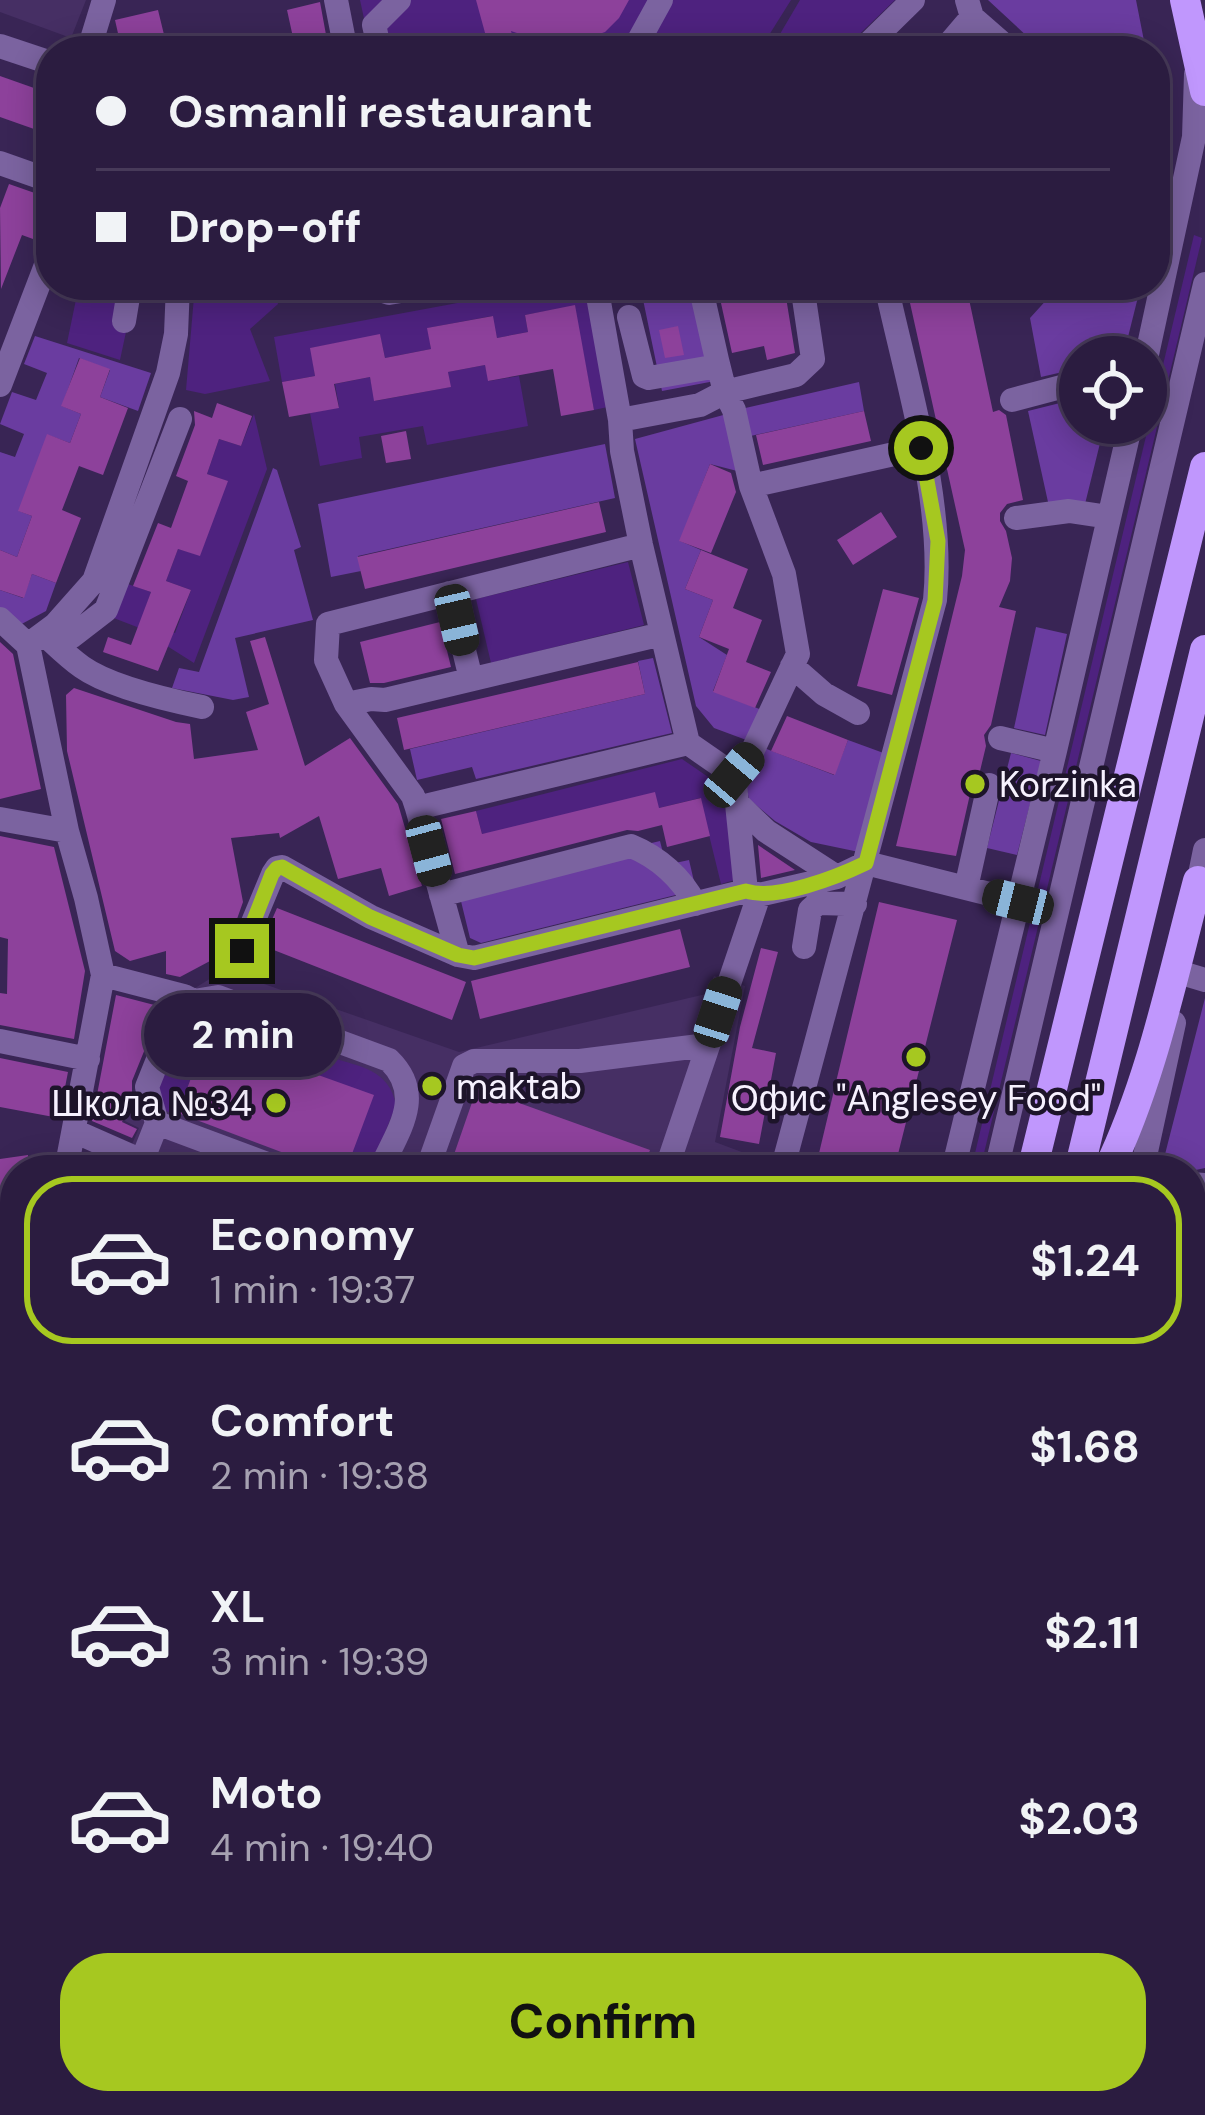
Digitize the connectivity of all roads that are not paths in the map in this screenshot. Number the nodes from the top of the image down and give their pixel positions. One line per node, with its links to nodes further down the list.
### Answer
1 (104, 0): 8 (street)
2 (336, 0): 9 (street)
3 (399, 0): 10 (street)
4 (661, 0): 11 (street)
5 (913, 0): 12 (street)
6 (1185, 0): 15 (main road)
7 (969, 9): 13 (street); 14 (street)
8 (93, 36)
9 (343, 36)
10 (377, 36)
11 (641, 36)
12 (876, 36)
13 (952, 36)
14 (996, 36)
15 (1194, 41): 18 (main road); 21 (street)
16 (0, 46): 17 (street)
17 (36, 58)
18 (1205, 91)
19 (0, 164): 20 (street)
20 (36, 176)
21 (1170, 248)
22 (1205, 284): 34 (street)
23 (36, 291): 36 (street)
24 (128, 300): 32 (street)
25 (177, 300): 52 (street)
26 (599, 300): 41 (street)
27 (703, 300): 35 (street)
28 (804, 300): 38 (street)
29 (889, 300): 43 (street)
30 (1159, 300): 33 (street)
31 (629, 317): 35 (street)
32 (124, 321)
33 (1151, 336)
34 (1198, 341): 98 (street)
35 (718, 366): 38 (street)
36 (0, 385)
37 (1059, 388): 39 (street)
38 (724, 392): 41 (street); 45 (street)
39 (1012, 400)
40 (180, 419): 52 (street)
41 (620, 421): 48 (street)
42 (1126, 444): 46 (street)
43 (921, 448): 45 (street); 69 (street)
44 (1205, 467): 99 (main road)
45 (751, 486): 54 (street)
46 (1109, 517): 47 (street); 61 (street)
47 (1016, 518)
48 (641, 545): 49 (street); 51 (street)
49 (450, 593): 55 (street); 56 (street)
50 (0, 620): 52 (street)
51 (662, 634): 55 (street); 60 (street)
52 (42, 635): 57 (street); 67 (street)
53 (1205, 650): 100 (main road)
54 (792, 666): 58 (street); 62 (street)
55 (470, 680): 56 (street)
56 (346, 704): 65 (street)
57 (202, 706)
58 (858, 713)
59 (1000, 738): 61 (street)
60 (688, 743): 62 (street); 65 (street)
61 (1055, 751): 75 (street)
62 (734, 775): 64 (street)
63 (989, 784): 72 (street)
64 (739, 805): 70 (street); 73 (street)
65 (418, 808): 74 (street)
66 (0, 819): 67 (street)
67 (68, 830): 81 (street)
68 (1205, 850): 71 (street)
69 (866, 863): 70 (street); 72 (street); 77 (street)
70 (837, 877): 73 (street)
71 (1198, 881): 82 (street); 101 (main road)
72 (966, 889): 75 (street)
73 (752, 893): 76 (street); 85 (street)
74 (441, 895): 76 (street); 80 (street)
75 (1018, 902): 97 (street)
76 (695, 904): 80 (street)
77 (855, 904): 78 (street); 96 (street)
78 (804, 947)
79 (242, 951): 80 (street)
80 (458, 955)
81 (103, 976): 83 (street); 86 (street)
82 (1195, 977): 102 (street)
83 (194, 1000): 87 (street); 93 (street)
84 (0, 1041): 86 (street)
85 (707, 1045): 94 (street); 95 (street)
86 (88, 1059): 88 (street)
87 (157, 1123): 91 (street); 92 (street)
88 (74, 1131): 89 (street); 90 (street)
89 (69, 1155)
90 (129, 1155)
91 (155, 1155)
92 (243, 1155)
93 (387, 1155)
94 (433, 1155)
95 (671, 1155)
96 (786, 1155)
97 (957, 1155)
98 (1000, 1155)
99 (1035, 1155)
100 (1083, 1155)
101 (1114, 1155)
102 (1146, 1155)

